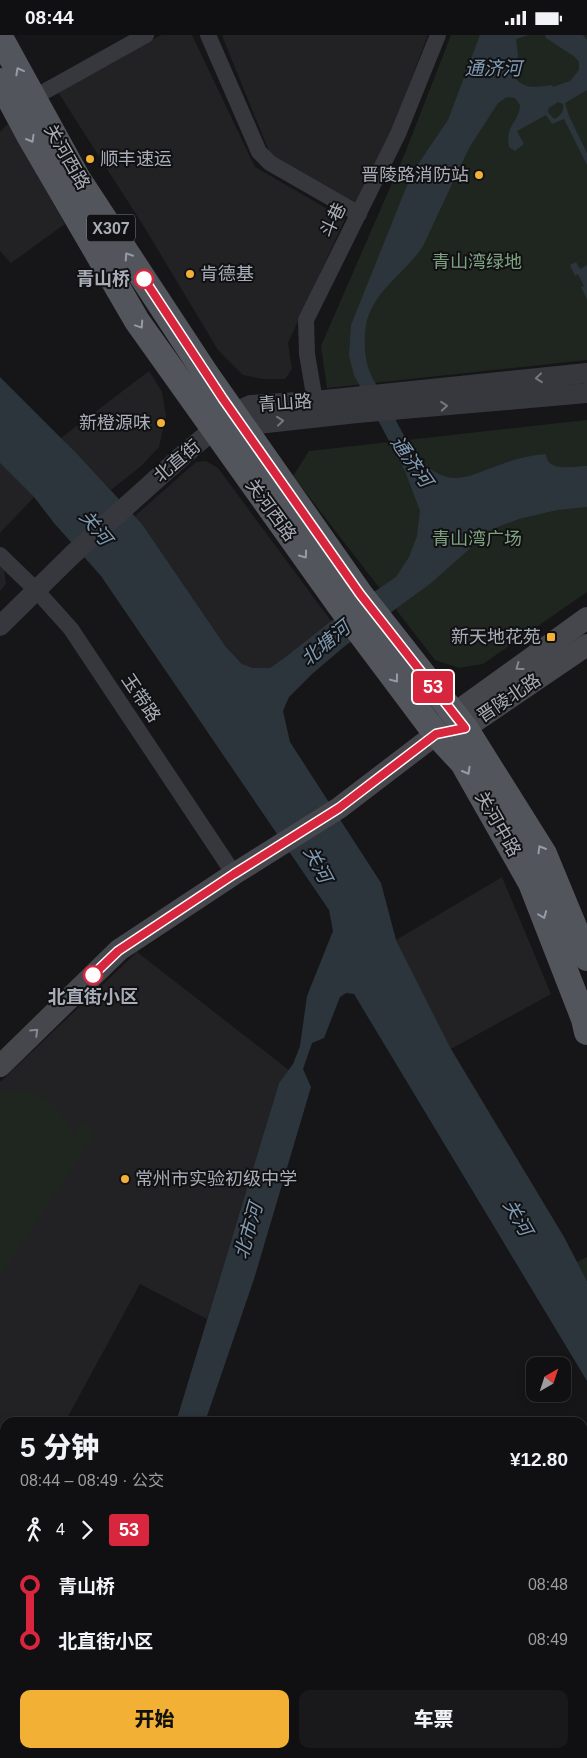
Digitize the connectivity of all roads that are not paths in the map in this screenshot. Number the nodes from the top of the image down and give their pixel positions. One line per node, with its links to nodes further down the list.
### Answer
1 (146, 35): 6 (street)
2 (208, 35): 7 (street)
3 (438, 35): 7 (street, 斗巷)
4 (0, 37): 6 (main road, 关河西路 / X307, one-way to 4)
5 (0, 81): 13 (main road, 关河西路 / X307, one-way to 13)
6 (33, 98): 13 (main road, 关河西路 / X307, one-way to 6)
7 (359, 214): 10 (street, 斗巷)
8 (587, 373): 11 (street, 青山路, one-way to 11)
9 (587, 393): 11 (street, 青山路, one-way to 9)
10 (315, 401): 12 (street, 青山路); 13 (street, 青山路)
11 (392, 402): 12 (street, 青山路)
12 (355, 405): 13 (street, 青山路, one-way to 12)
13 (230, 422): 15 (street, 北直街); 18 (main road, 关河西路)
14 (0, 555): 15 (street, 玉带路)
15 (36, 590): 17 (street); 24 (street, 玉带路)
16 (587, 618): 22 (main road, 晋陵北路, one-way to 22)
17 (0, 626)
18 (375, 633): 22 (main road, 关河中路); 23 (main road, 关河中路, one-way to 23)
19 (587, 645): 21 (main road, 晋陵北路)
20 (587, 660): 21 (main road)
21 (544, 674): 22 (main road, 晋陵北路)
22 (459, 721): 23 (main road, 晋陵北路); 25 (main road, 关河中路, one-way to 22)
23 (436, 734): 24 (main road, 晋陵北路); 26 (main road, 关河中路, one-way to 26)
24 (234, 874): 27 (main road, 晋陵北路, one-way to 24)
25 (587, 958)
26 (587, 1032)
27 (0, 1066)

